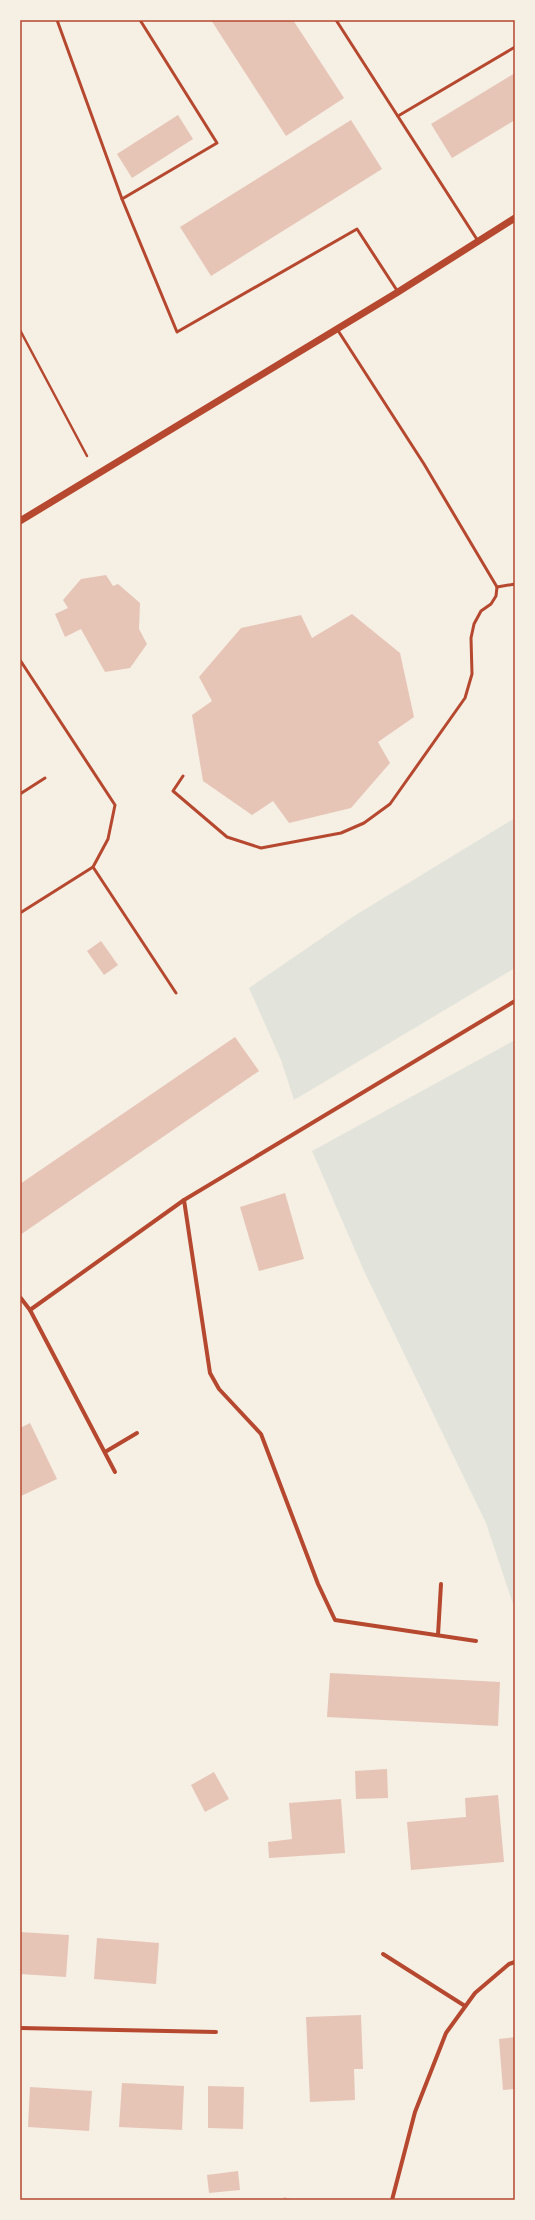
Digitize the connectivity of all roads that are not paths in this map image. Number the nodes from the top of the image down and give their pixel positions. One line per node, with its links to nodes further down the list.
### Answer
1 (57, 20): 6 (lane)
2 (140, 20): 6 (lane)
3 (336, 20): 5 (lane)
4 (515, 46): 5 (lane)
5 (398, 116): 8 (lane)
6 (122, 199): 9 (lane)
7 (515, 218): 8 (street)
8 (478, 241): 9 (street)
9 (398, 292): 10 (street)
10 (337, 328): 11 (street); 13 (lane)
11 (20, 520)
12 (515, 584): 13 (lane)
13 (497, 587): 15 (lane)
14 (20, 660): 18 (lane)
15 (183, 776)
16 (45, 778): 17 (lane)
17 (20, 794)
18 (93, 867): 19 (lane); 20 (lane)
19 (20, 913)
20 (176, 994)
21 (515, 1001): 22 (street)
22 (184, 1200): 24 (street); 29 (street)
23 (20, 1297): 24 (street)
24 (30, 1310): 26 (street)
25 (137, 1433): 26 (street)
26 (105, 1452): 27 (street)
27 (115, 1472)
28 (441, 1584): 29 (street)
29 (438, 1635): 30 (street)
30 (476, 1641)
31 (383, 1954): 33 (street)
32 (515, 1962): 33 (street)
33 (465, 2006): 36 (street)
34 (20, 2028): 35 (street)
35 (216, 2032)
36 (392, 2200)

